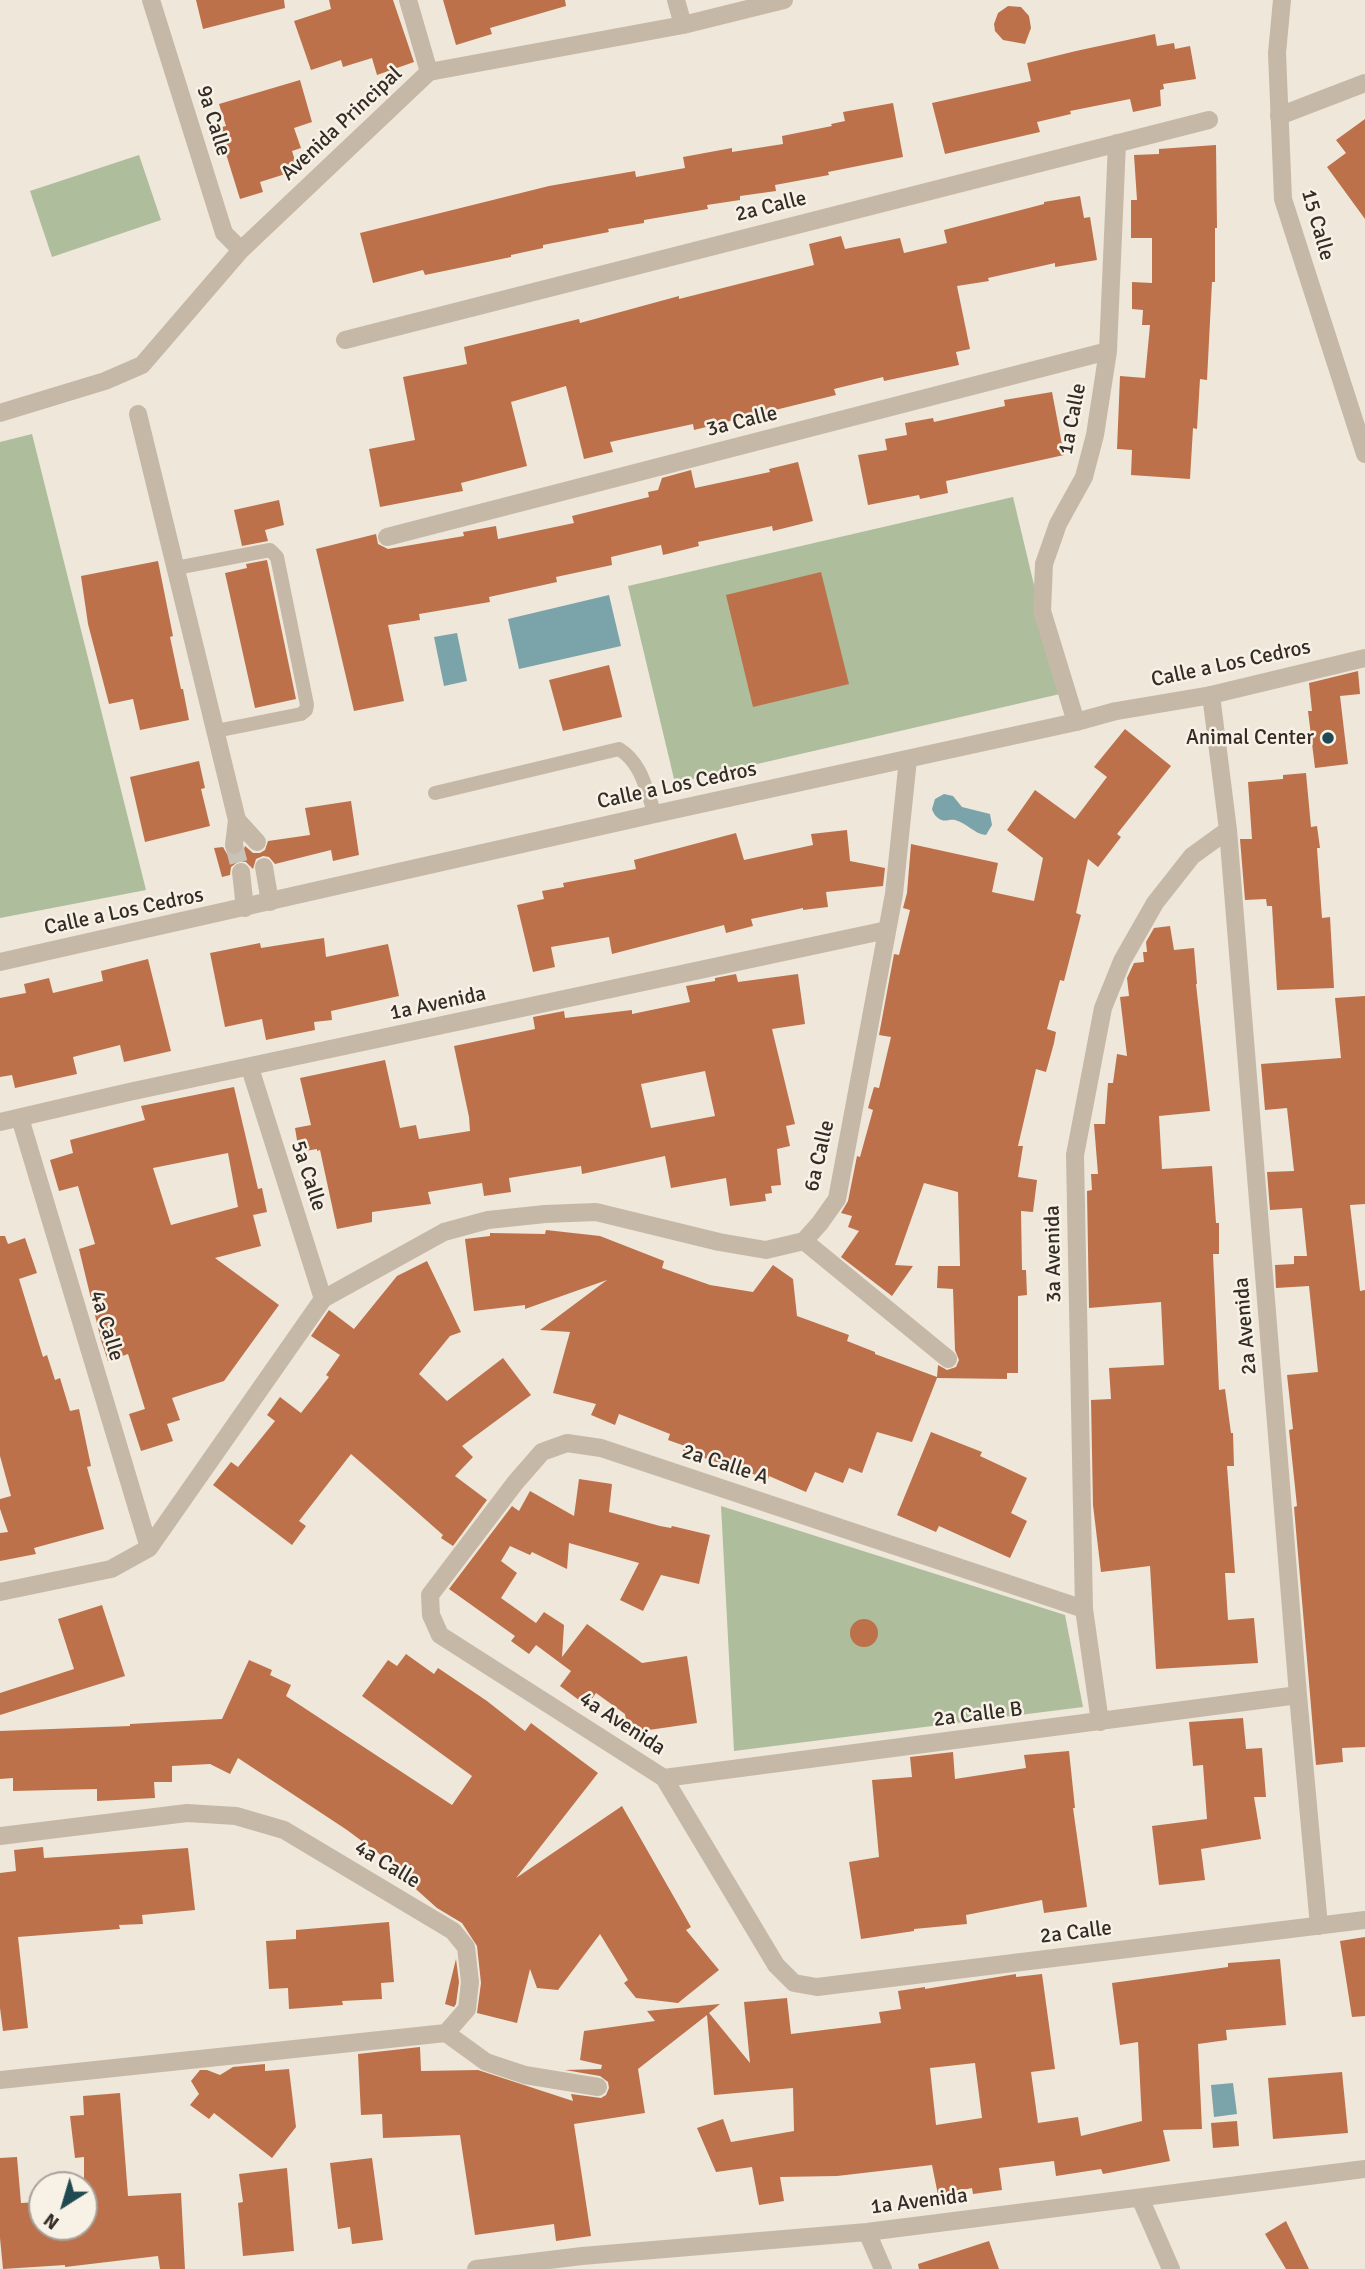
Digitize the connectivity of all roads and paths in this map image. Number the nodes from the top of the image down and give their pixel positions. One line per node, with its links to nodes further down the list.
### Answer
1 (151, 0): 12 (street, 9a Calle)
2 (408, 0): 7 (street)
3 (676, 0): 6 (street)
4 (784, 0): 6 (street, Avenida Principal)
5 (1282, 0): 9 (street, 15 Calle)
6 (683, 25): 7 (street, Avenida Principal)
7 (429, 72): 12 (street, Avenida Principal)
8 (1365, 83): 9 (street)
9 (1279, 116): 17 (street, 15 Calle)
10 (1209, 120): 11 (street, 2a Calle)
11 (1117, 143): 13 (street, 2a Calle); 14 (street, 1a Calle)
12 (242, 250): 15 (street, Avenida Principal)
13 (345, 340)
14 (1108, 351): 18 (street, 3a Calle); 22 (street, 1a Calle)
15 (1, 408)
16 (138, 414): 19 (street)
17 (1365, 454)
18 (387, 537)
19 (176, 568): 23 (street); 23 (lane)
20 (1365, 658): 21 (street, Calle a Los Cedros)
21 (1211, 695): 22 (street, Calle a Los Cedros); 28 (street, 2a Avenida)
22 (1076, 722): 24 (street, Calle a Los Cedros)
23 (216, 731): 27 (street)
24 (908, 759): 26 (street, Calle a Los Cedros); 35 (street, 6a Calle)
25 (435, 793): 26 (lane)
26 (655, 814): 33 (street, Calle a Los Cedros)
27 (237, 820): 29 (street); 30 (street)
28 (1228, 830): 45 (street, 3a Avenida); 47 (street, 2a Avenida)
29 (257, 842)
30 (234, 845)
31 (264, 867): 33 (street)
32 (241, 872): 34 (street)
33 (270, 902): 34 (street, Calle a Los Cedros)
34 (245, 908): 36 (street, Calle a Los Cedros)
35 (887, 930): 37 (street, 1a Avenida); 40 (street, 6a Calle)
36 (0, 962)
37 (250, 1068): 38 (street, 1a Avenida); 41 (street, 5a Calle)
38 (20, 1118): 39 (street, 1a Avenida); 43 (street, 4a Calle)
39 (0, 1122)
40 (804, 1241): 41 (street); 42 (street)
41 (323, 1299): 43 (street)
42 (948, 1359)
43 (149, 1548): 44 (street)
44 (0, 1591)
45 (1084, 1609): 46 (street, 2a Calle A); 48 (street, 3a Avenida)
46 (431, 1615): 49 (street, 4a Avenida)
47 (1298, 1695): 48 (street, 2a Calle B); 52 (street, 2a Avenida)
48 (1100, 1722): 49 (street, 2a Calle B)
49 (664, 1778): 53 (street, 4a Avenida)
50 (0, 1836): 54 (street, 4a Calle)
51 (1365, 1920): 52 (street, 2a Calle)
52 (1319, 1926): 53 (street, 2a Calle)
53 (794, 1983)
54 (446, 2033): 55 (street); 56 (street)
55 (0, 2080)
56 (598, 2087)
57 (1365, 2169): 58 (street, 1a Avenida)
58 (1140, 2197): 59 (street, 1a Avenida); 63 (street)
59 (867, 2232): 60 (street, 1a Avenida); 62 (street)
60 (585, 2262): 61 (street, 1a Avenida)
61 (476, 2269)
62 (883, 2269)
63 (1171, 2269)

